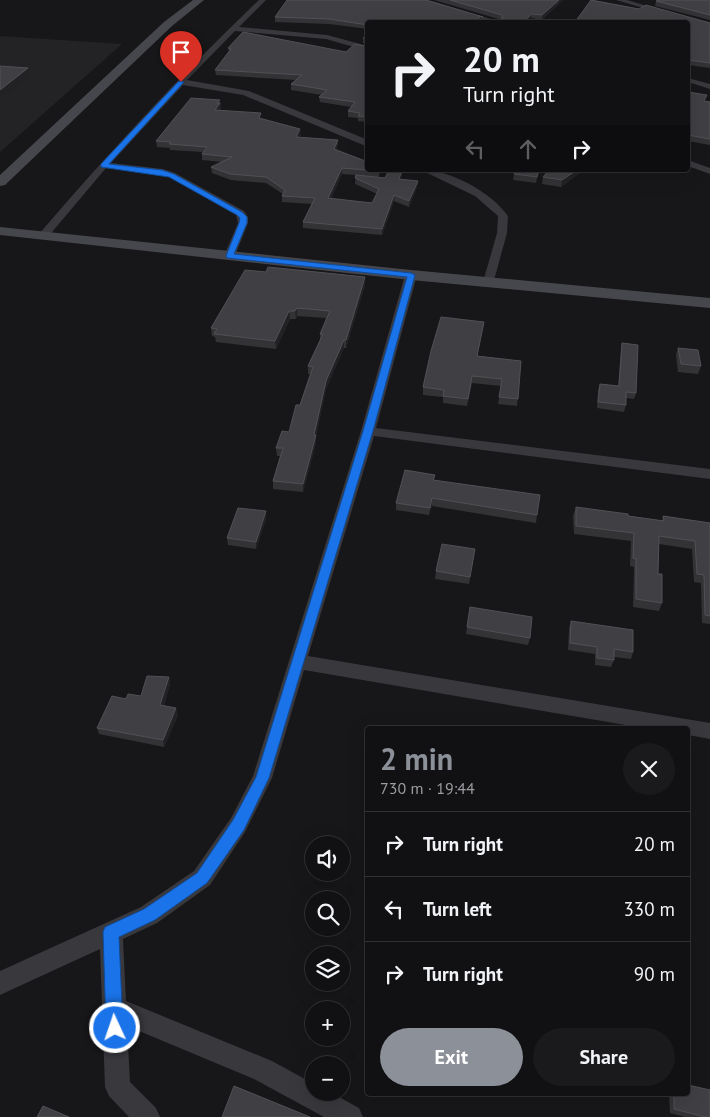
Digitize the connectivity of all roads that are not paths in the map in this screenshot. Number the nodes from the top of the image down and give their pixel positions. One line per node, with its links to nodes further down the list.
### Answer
1 (198, 0): 17 (street)
2 (263, 0): 7 (street)
3 (420, 0): 6 (street)
4 (620, 0): 5 (street)
5 (674, 14)
6 (490, 20)
7 (233, 29): 8 (street); 10 (street)
8 (365, 48)
9 (690, 81): 11 (street)
10 (181, 82): 12 (street); 14 (street)
11 (710, 86)
12 (365, 143)
13 (690, 164): 15 (street)
14 (104, 166): 19 (street); 20 (street)
15 (710, 171)
16 (431, 172): 22 (street)
17 (0, 182)
18 (0, 231): 19 (street)
19 (44, 236): 20 (street)
20 (230, 256): 21 (street)
21 (411, 275): 22 (street); 24 (street)
22 (489, 282): 23 (street)
23 (710, 303)
24 (368, 431): 25 (street); 26 (street)
25 (710, 474)
26 (297, 661): 27 (street); 30 (street)
27 (680, 726)
28 (690, 728): 29 (street)
29 (710, 731)
30 (111, 932): 31 (street); 32 (street)
31 (0, 983)
32 (114, 1008): 33 (street); 34 (street)
33 (146, 1117)
34 (350, 1117)

